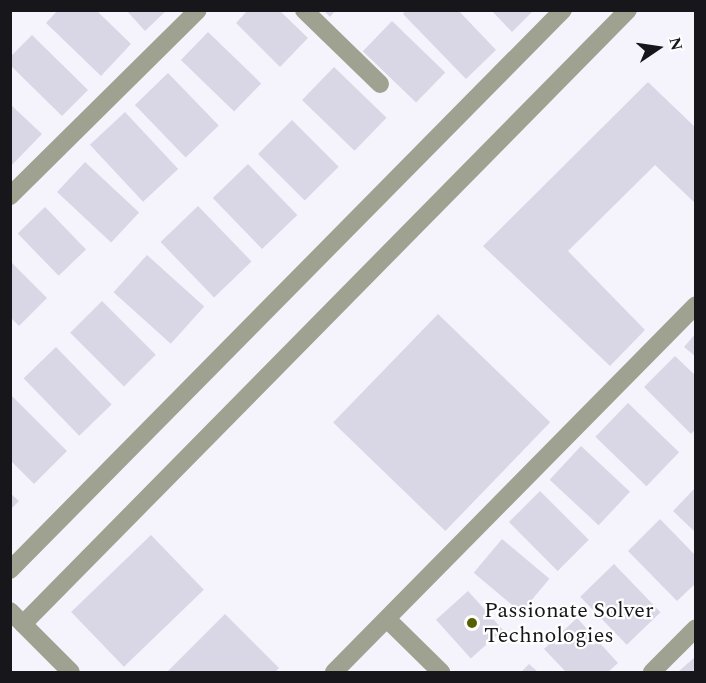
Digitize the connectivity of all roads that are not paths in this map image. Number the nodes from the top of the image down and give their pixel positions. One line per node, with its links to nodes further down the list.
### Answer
1 (198, 10): 6 (street)
2 (304, 10): 5 (street)
3 (563, 10): 8 (street)
4 (628, 10): 9 (street)
5 (380, 84)
6 (10, 196)
7 (696, 305): 10 (street)
8 (10, 570)
9 (17, 617): 12 (street)
10 (387, 619): 13 (street); 14 (street)
11 (696, 628): 15 (street)
12 (71, 672)
13 (334, 672)
14 (441, 672)
15 (652, 672)

